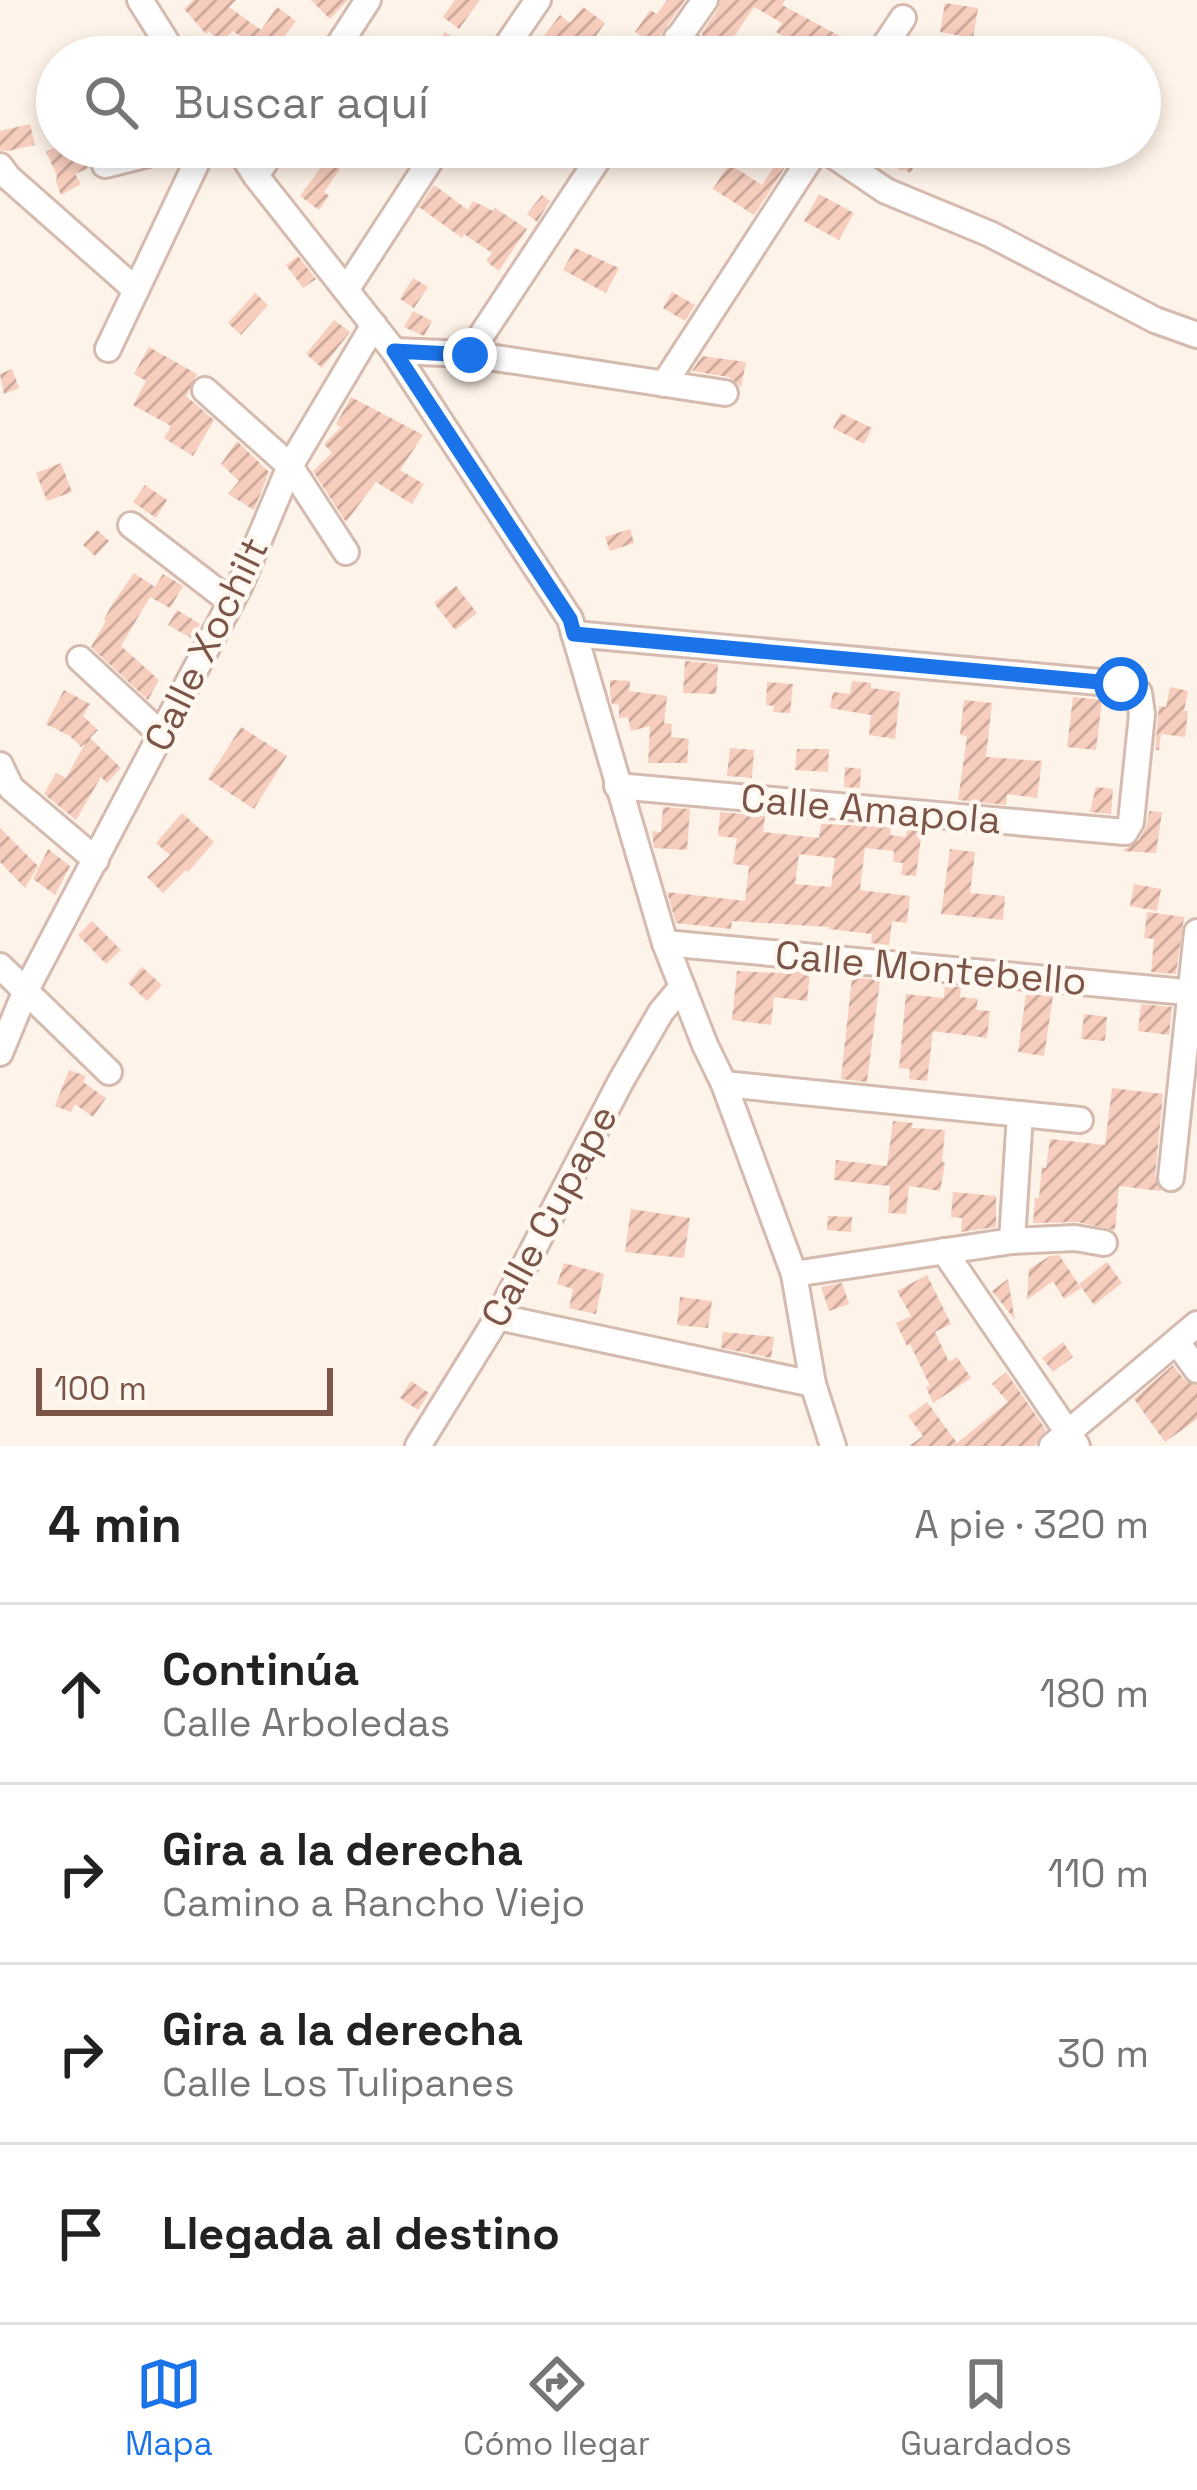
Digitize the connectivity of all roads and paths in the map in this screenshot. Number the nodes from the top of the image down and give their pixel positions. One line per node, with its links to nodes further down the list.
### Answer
1 (140, 0): 6 (street)
2 (368, 0): 7 (street)
3 (538, 0): 8 (street)
4 (705, 0): 9 (street)
5 (903, 18): 10 (street)
6 (163, 36)
7 (345, 36)
8 (514, 36)
9 (680, 36)
10 (891, 36)
11 (0, 166): 20 (street)
12 (194, 168): 20 (street)
13 (250, 168): 19 (street)
14 (261, 168): 19 (street)
15 (426, 168): 21 (street)
16 (592, 168): 26 (street)
17 (806, 168): 27 (street)
18 (852, 168): 23 (street)
19 (256, 176): 21 (street)
20 (136, 290): 24 (street)
21 (346, 290): 22 (street)
22 (374, 325): 25 (street); 30 (street, Calle Xochilt)
23 (1197, 335)
24 (108, 349)
25 (394, 351): 26 (street); 34 (street)
26 (470, 355): 27 (street)
27 (664, 383): 29 (street)
28 (205, 391): 30 (street)
29 (725, 392)
30 (290, 466): 32 (street); 33 (street, Calle Xochilt)
31 (131, 525): 33 (street)
32 (346, 552)
33 (231, 602): 36 (street, Calle Xochilt)
34 (574, 634): 38 (street); 38 (street, Calle Amapola)
35 (80, 658): 36 (street)
36 (162, 735): 39 (street, Calle Xochilt)
37 (0, 765): 39 (street)
38 (617, 785): 41 (street)
39 (96, 860): 44 (street, Calle Xochilt)
40 (1197, 932): 45 (street)
41 (665, 943): 43 (street); 45 (street, Calle Montebello)
42 (0, 966): 44 (street)
43 (682, 987): 48 (street); 56 (street, Calle Cupape)
44 (26, 990): 46 (street, Calle Xochilt); 47 (street)
45 (1193, 993): 51 (street)
46 (0, 1053)
47 (109, 1072)
48 (724, 1084): 49 (street); 55 (street)
49 (1020, 1114): 50 (street); 52 (street)
50 (1080, 1120)
51 (1171, 1178)
52 (1012, 1241): 53 (street); 54 (street)
53 (1104, 1243)
54 (944, 1251): 55 (street); 61 (street)
55 (794, 1274): 60 (street)
56 (498, 1317): 60 (street); 62 (street, Calle Cupape)
57 (1197, 1324): 58 (street)
58 (1177, 1342): 59 (street); 61 (street)
59 (1197, 1370)
60 (813, 1384): 63 (street)
61 (1066, 1441)
62 (418, 1446)
63 (832, 1446)

